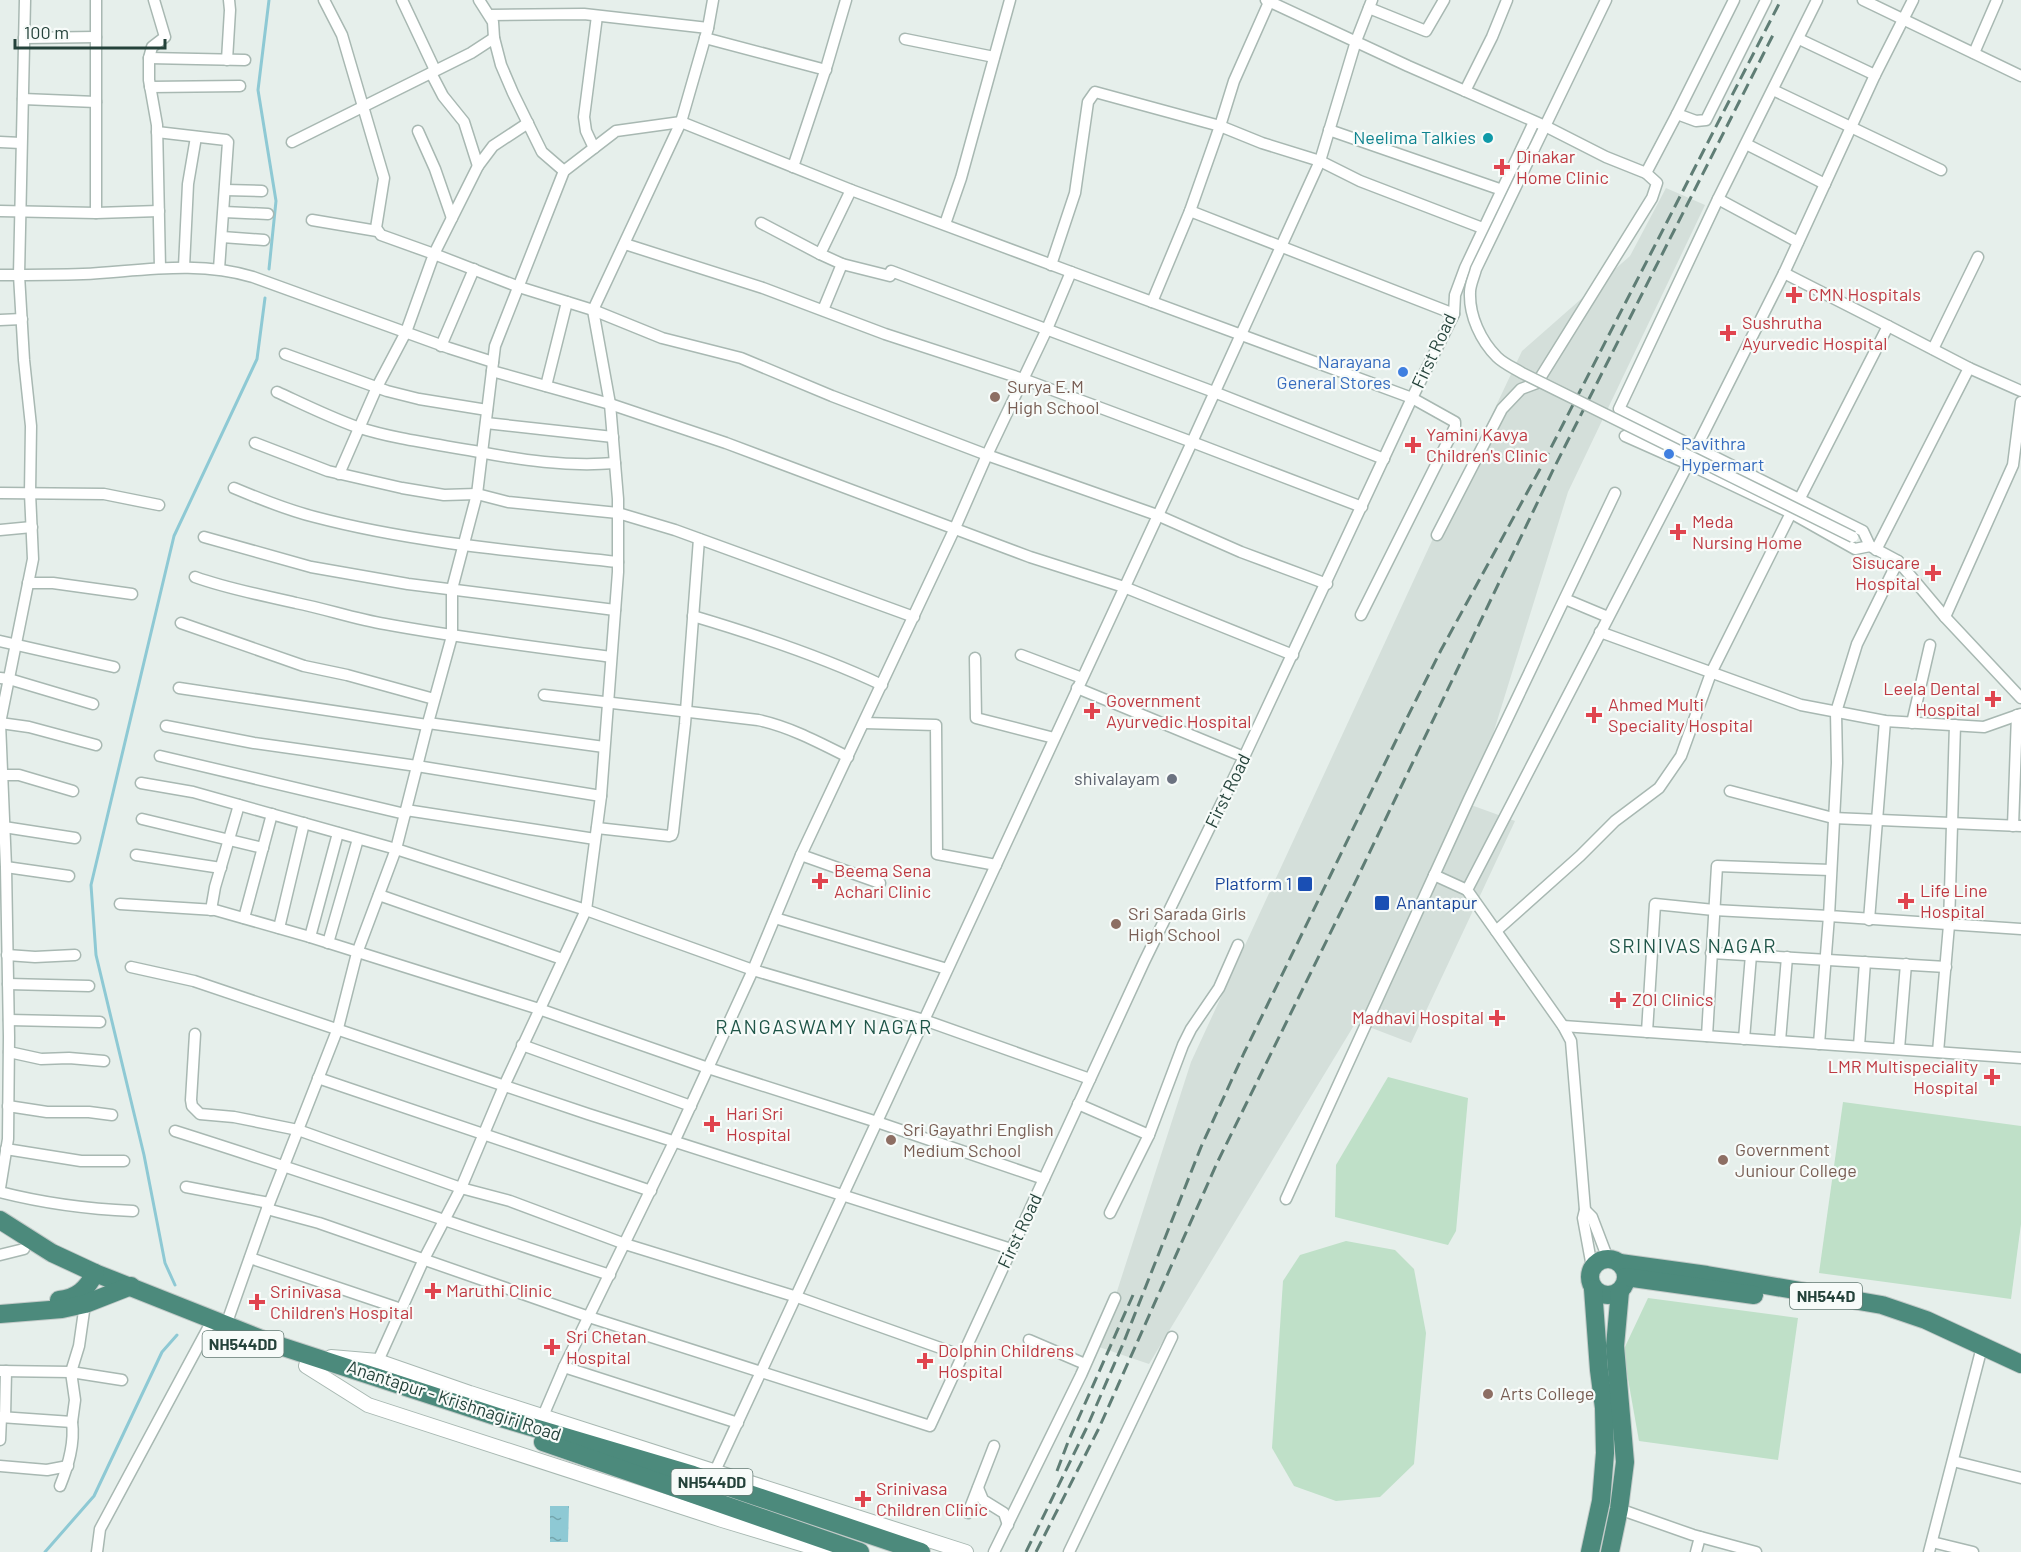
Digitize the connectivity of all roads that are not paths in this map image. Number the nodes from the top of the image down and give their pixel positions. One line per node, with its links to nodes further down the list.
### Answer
1 (25, 0): 27 (street)
2 (96, 0): 26 (street)
3 (154, 0): 34 (street)
4 (229, 0): 35 (street)
5 (324, 0): 47 (street)
6 (402, 0): 38 (street)
7 (479, 0): 22 (street)
8 (713, 0): 25 (street)
9 (846, 0): 37 (street)
10 (1011, 0): 33 (street)
11 (1444, 0): 21 (street)
12 (1507, 0): 44 (street)
13 (1606, 0): 51 (street)
14 (1734, 0): 48 (street)
15 (1766, 0): 48 (street)
16 (1818, 0): 30 (street)
17 (1863, 0): 24 (street)
18 (1913, 0): 24 (street)
19 (1997, 0): 32 (street)
20 (1269, 1): 31 (street); 52 (street)
21 (1370, 4): 31 (street)
22 (490, 15): 23 (street); 28 (street)
23 (597, 16): 25 (street); 62 (street)
24 (1903, 19): 32 (street); 39 (street)
25 (707, 33): 37 (street); 49 (street)
26 (96, 37): 27 (street); 46 (street)
27 (24, 38): 45 (street)
28 (494, 38): 38 (street); 50 (street)
29 (905, 39): 33 (street)
30 (1799, 39): 39 (street); 43 (street)
31 (1356, 41): 44 (street); 54 (street)
32 (1974, 53): 40 (street)
33 (994, 57): 85 (street)
34 (149, 58): 35 (street); 42 (street)
35 (227, 60): 36 (street)
36 (245, 60)
37 (826, 70): 65 (street)
38 (433, 71): 47 (street); 64 (street)
39 (1875, 75): 53 (street)
40 (2021, 76)
41 (240, 86): 42 (street)
42 (150, 87): 56 (street)
43 (1773, 90): 53 (street); 61 (street)
44 (1465, 92): 51 (street)
45 (22, 99): 46 (street); 60 (street)
46 (96, 102): 80 (street)
47 (364, 106): 59 (street); 87 (street)
48 (1677, 114): 68 (street)
49 (681, 122): 62 (street); 65 (street); 91 (street)
50 (528, 123): 64 (street); 67 (street)
51 (1539, 124): 68 (street); 72 (street, First Road); 164 (street, bridge)
52 (1220, 126): 63 (street); 77 (street); 97 (street)
53 (1851, 129): 66 (street); 69 (street)
54 (1329, 130): 63 (street); 72 (street)
55 (418, 131): 82 (street)
56 (157, 132): 57 (street); 76 (street)
57 (196, 137): 70 (street); 98 (street)
58 (0, 142): 60 (street)
59 (292, 142)
60 (21, 143): 78 (street)
61 (1746, 144): 69 (street); 74 (street)
62 (594, 148): 67 (street)
63 (1320, 160): 86 (street); 92 (street)
64 (478, 165): 82 (street)
65 (793, 167): 71 (street)
66 (1941, 170)
67 (564, 171): 106 (street)
68 (1646, 173): 160 (street)
69 (1826, 184): 90 (street)
70 (225, 190): 73 (street); 79 (street)
71 (851, 190): 85 (street); 94 (street)
72 (1502, 190): 86 (street, First Road)
73 (262, 191)
74 (1718, 199): 90 (street); 139 (street)
75 (0, 211): 78 (street)
76 (159, 211): 80 (street); 99 (street)
77 (1190, 211): 92 (street); 108 (street)
78 (20, 212): 80 (street); 105 (street)
79 (224, 212): 81 (street); 88 (street)
80 (96, 213)
81 (268, 214)
82 (452, 218): 93 (street)
83 (312, 219): 87 (street)
84 (761, 224): 94 (street)
85 (945, 224): 97 (street)
86 (1485, 230): 111 (street, First Road)
87 (377, 231): 93 (street)
88 (222, 237): 89 (street); 100 (street)
89 (264, 240)
90 (1798, 242): 103 (street)
91 (625, 244): 109 (street); 110 (street)
92 (1280, 246): 111 (street); 117 (street)
93 (435, 254): 101 (street); 116 (street)
94 (820, 254): 96 (street)
95 (1978, 257): 119 (street)
96 (842, 264): 110 (street); 115 (street)
97 (1051, 265): 102 (street)
98 (184, 267): 99 (street); 100 (street)
99 (160, 268): 105 (street)
100 (219, 269): 116 (street)
101 (474, 269): 106 (street); 118 (street)
102 (1071, 272): 108 (street); 115 (street)
103 (1784, 273): 114 (street); 139 (street)
104 (0, 275): 105 (street)
105 (19, 275): 112 (street)
106 (519, 287): 107 (street); 121 (street)
107 (567, 302): 109 (street); 124 (street)
108 (1152, 302): 117 (street)
109 (593, 310): 131 (street); 141 (street)
110 (823, 310): 123 (street)
111 (1454, 314): 129 (street, First Road)
112 (22, 319): 113 (street); 148 (street)
113 (0, 320)
114 (1888, 326): 119 (street); 151 (street)
115 (1047, 329): 123 (street); 128 (street)
116 (406, 332): 118 (street); 125 (street)
117 (1240, 334): 128 (street); 129 (street)
118 (441, 346): 121 (street)
119 (1933, 350): 122 (street)
120 (285, 354): 125 (street)
121 (493, 366): 124 (street); 132 (street)
122 (1969, 369): 126 (street); 164 (street)
123 (1023, 379): 138 (street); 141 (street)
124 (546, 386): 131 (street)
125 (377, 387): 132 (street); 134 (street)
126 (2021, 391)
127 (277, 392): 134 (street)
128 (1214, 392): 138 (street); 142 (street)
129 (1412, 398): 142 (street, First Road); 175 (street)
130 (2021, 402): 179 (street)
131 (610, 404): 136 (street); 158 (street)
132 (487, 410): 133 (street)
133 (486, 423): 136 (street); 140 (street)
134 (359, 427): 140 (street); 145 (street)
135 (1625, 436): 144 (street)
136 (613, 437): 143 (street)
137 (255, 442): 145 (street)
138 (1192, 442): 153 (street); 156 (street)
139 (1696, 447): 144 (street); 151 (street)
140 (482, 453): 143 (street); 150 (street)
141 (987, 455): 156 (street); 158 (street)
142 (1384, 459): 153 (street, First Road)
143 (615, 463): 154 (street)
144 (1688, 464): 155 (street); 178 (street)
145 (339, 474): 150 (street)
146 (234, 488): 163 (street)
147 (0, 493): 148 (street)
148 (30, 493): 152 (street); 157 (street)
149 (1616, 493): 173 (street)
150 (477, 494): 154 (street); 163 (street)
151 (1800, 498): 164 (street)
152 (159, 505)
153 (1362, 507): 169 (street, First Road)
154 (618, 513): 162 (street); 165 (street)
155 (1791, 513): 164 (street); 191 (street)
156 (1157, 515): 169 (street); 170 (street)
157 (32, 527): 159 (street); 168 (street)
158 (955, 528): 170 (street); 177 (street)
159 (0, 530)
160 (1437, 535)
161 (204, 537): 171 (street)
162 (699, 539): 176 (street); 177 (street)
163 (464, 546): 165 (street); 171 (street)
164 (1873, 548): 166 (street)
165 (618, 561): 174 (street)
166 (1898, 561): 179 (street); 202 (street)
167 (195, 577): 182 (street)
168 (28, 583): 172 (street); 184 (street)
169 (1327, 584): 187 (street, First Road)
170 (1124, 587): 187 (street); 193 (street)
171 (452, 589): 174 (street); 182 (street)
172 (132, 594)
173 (1565, 599): 178 (street); 247 (street)
174 (615, 610): 188 (street)
175 (1361, 615)
176 (693, 616): 194 (street); 201 (street)
177 (914, 616): 194 (street)
178 (1608, 617): 181 (street)
179 (1946, 617): 197 (street)
180 (181, 623): 198 (street)
181 (1600, 632): 191 (street); 250 (street)
182 (452, 636): 188 (street); 198 (street)
183 (0, 641): 184 (street)
184 (16, 645): 190 (street); 192 (street)
185 (1930, 645): 207 (street)
186 (1021, 655): 193 (street)
187 (1293, 655): 216 (street, First Road)
188 (611, 657): 199 (street)
189 (975, 658): 211 (street)
190 (114, 667)
191 (1711, 673): 202 (street); 263 (street)
192 (5, 679): 200 (street); 205 (street)
193 (1079, 683): 211 (street); 216 (street)
194 (882, 685): 206 (street)
195 (179, 688): 208 (street)
196 (544, 695): 199 (street)
197 (2021, 698)
198 (434, 699): 208 (street)
199 (609, 702): 201 (street); 213 (street)
200 (93, 704)
201 (686, 711): 215 (street); 235 (street)
202 (1836, 712): 204 (street); 227 (street)
203 (2019, 715): 209 (street); 232 (street)
204 (1884, 721): 207 (street); 229 (street)
205 (0, 723): 212 (street); 218 (street)
206 (864, 723): 215 (street); 244 (street)
207 (1912, 723): 209 (street)
208 (427, 724): 213 (street); 217 (street)
209 (1955, 725): 231 (street)
210 (166, 726): 217 (street)
211 (1054, 738): 244 (street)
212 (96, 745)
213 (604, 747): 222 (street)
214 (160, 756): 224 (street)
215 (848, 757): 242 (street)
216 (1244, 757): 305 (street, First Road)
217 (417, 766): 222 (street); 224 (street)
218 (1, 775): 220 (street); 225 (street)
219 (141, 783): 223 (street)
220 (73, 791)
221 (1730, 791): 227 (street)
222 (601, 796): 235 (street)
223 (240, 805): 226 (street); 238 (street)
224 (405, 812): 235 (street); 240 (street)
225 (1, 813): 233 (street)
226 (272, 814): 230 (street); 239 (street)
227 (1833, 818): 229 (street); 246 (street)
228 (142, 819): 238 (street)
229 (1876, 820): 231 (street); 259 (street)
230 (304, 824): 234 (street); 261 (street)
231 (1951, 824): 232 (street); 260 (street)
232 (2017, 826)
233 (4, 827): 236 (street); 243 (street)
234 (338, 833): 237 (street); 264 (street)
235 (596, 834): 254 (street)
236 (75, 838)
237 (358, 838): 240 (street); 265 (street)
238 (229, 839): 239 (street); 245 (street)
239 (263, 848): 257 (street)
240 (396, 849): 251 (street); 254 (street)
241 (136, 855): 245 (street)
242 (801, 855): 249 (street); 258 (street)
243 (4, 864): 248 (street); 269 (street)
244 (996, 865): 279 (street)
245 (221, 868): 253 (street)
246 (1831, 870): 255 (street); 256 (street)
247 (1434, 875): 250 (street); 327 (street)
248 (69, 876)
249 (880, 883)
250 (1467, 890): 263 (street)
251 (379, 895): 267 (street); 274 (street)
252 (120, 904): 253 (street)
253 (211, 910): 257 (street)
254 (586, 910): 274 (street); 280 (street)
255 (1714, 910): 256 (street); 268 (street); 289 (street)
256 (1828, 916): 259 (street); 273 (street)
257 (244, 918): 261 (street)
258 (775, 918): 279 (street); 280 (street)
259 (1869, 920): 260 (street)
260 (1949, 925): 262 (street); 277 (street)
261 (279, 928): 264 (street)
262 (2021, 929)
263 (1496, 930): 287 (street)
264 (310, 937): 265 (street)
265 (328, 943): 267 (street)
266 (1238, 945): 316 (street)
267 (357, 953): 283 (street); 288 (street)
268 (1712, 953): 271 (street); 291 (street)
269 (7, 955): 270 (street); 281 (street)
270 (75, 955)
271 (1751, 955): 272 (street); 292 (street)
272 (1787, 957): 273 (street); 293 (street)
273 (1825, 958): 275 (street); 294 (street)
274 (562, 959): 283 (street)
275 (1865, 962): 276 (street); 296 (street)
276 (1906, 964): 277 (street); 298 (street)
277 (1946, 967): 299 (street)
278 (131, 968): 288 (street)
279 (947, 969): 285 (street)
280 (753, 970): 285 (street); 302 (street)
281 (8, 984): 282 (street); 284 (street)
282 (89, 986)
283 (539, 1009): 295 (street); 302 (street)
284 (6, 1015): 286 (street); 297 (street)
285 (924, 1020): 305 (street); 312 (street)
286 (100, 1023)
287 (1563, 1026): 289 (street); 329 (street)
288 (338, 1028): 304 (street); 306 (street)
289 (1647, 1032): 291 (street)
290 (195, 1034): 313 (street)
291 (1707, 1036): 292 (street)
292 (1744, 1039): 293 (street)
293 (1780, 1041): 294 (street)
294 (1819, 1044): 296 (street)
295 (522, 1045): 306 (street); 308 (street)
296 (1859, 1046): 298 (street)
297 (6, 1048): 301 (street); 303 (street)
298 (1899, 1049): 299 (street)
299 (1938, 1052): 300 (street)
300 (2021, 1058)
301 (104, 1061)
302 (708, 1068): 308 (street); 312 (street)
303 (4, 1071): 309 (street)
304 (318, 1078): 313 (street); 315 (street)
305 (1090, 1079): 307 (street, First Road)
306 (504, 1086): 315 (street); 317 (street)
307 (1078, 1104): 316 (street); 321 (street, First Road)
308 (691, 1106): 317 (street)
309 (8, 1107): 310 (street); 311 (street)
310 (112, 1115)
311 (4, 1121): 318 (street)
312 (877, 1122): 321 (street); 326 (street)
313 (298, 1130): 320 (street); 323 (street)
314 (175, 1131): 320 (street)
315 (483, 1135): 323 (street); 325 (street)
316 (1149, 1136): 331 (street)
317 (675, 1142): 325 (street); 326 (street)
318 (6, 1149): 319 (street); 324 (street)
319 (124, 1161)
320 (284, 1166): 328 (street); 333 (street)
321 (1044, 1179): 337 (street, First Road)
322 (186, 1187): 328 (street)
323 (461, 1188): 333 (street); 335 (street)
324 (0, 1190): 330 (street)
325 (651, 1191): 335 (street)
326 (843, 1197): 337 (street); 346 (street)
327 (1286, 1199)
328 (268, 1206): 339 (street); 340 (street)
329 (1586, 1210): 341 (street); 341 (street)
330 (133, 1211)
331 (1110, 1213)
332 (0, 1220): 343 (highway, Anantapur - Krishnagiri Road / NH544DD)
333 (444, 1221): 340 (street); 342 (street)
334 (0, 1233): 336 (highway, Anantapur - Krishnagiri Road / NH544DD)
335 (625, 1244): 342 (street); 346 (street)
336 (24, 1249): 338 (street); 343 (highway, Anantapur - Krishnagiri Road / NH544DD)
337 (1011, 1250): 357 (street, First Road)
338 (0, 1255)
339 (250, 1258): 350 (street); 353 (street)
340 (424, 1259): 350 (street); 352 (street)
341 (1613, 1272): 345 (highway); 345 (highway, NH544D); 356 (highway, NH544D); 382 (highway)
342 (610, 1275): 352 (street)
343 (93, 1278): 344 (highway, Anantapur - Krishnagiri Road / NH544DD); 348 (highway)
344 (123, 1289): 349 (highway); 353 (highway, Anantapur - Krishnagiri Road / NH544DD)
345 (1593, 1289): 394 (highway)
346 (797, 1297): 357 (street); 365 (street)
347 (1115, 1298): 360 (street)
348 (0, 1305)
349 (85, 1305): 351 (highway); 364 (street)
350 (401, 1310): 359 (street)
351 (0, 1314)
352 (590, 1317): 362 (street); 365 (street)
353 (217, 1326): 358 (highway, Anantapur - Krishnagiri Road / NH544DD); 387 (street)
354 (1172, 1337): 393 (street)
355 (1029, 1340): 360 (street)
356 (1980, 1352): 361 (highway, NH544D); 366 (highway, NH544D); 375 (street)
357 (963, 1356): 365 (street, First Road)
358 (308, 1361): 359 (street); 371 (highway, Anantapur - Krishnagiri Road / NH544DD); 388 (street)
359 (378, 1361): 368 (street)
360 (1085, 1364): 384 (street)
361 (2021, 1364)
362 (564, 1367): 368 (street); 372 (street)
363 (3, 1371): 364 (street); 369 (street)
364 (71, 1372): 367 (street); 370 (street)
365 (762, 1373): 372 (street)
366 (2021, 1375)
367 (122, 1380)
368 (543, 1416): 378 (street)
369 (2, 1417): 370 (street); 373 (street)
370 (72, 1422): 377 (street)
371 (499, 1422): 389 (highway, NH544DD); 390 (highway, Anantapur - Krishnagiri Road / NH544DD)
372 (738, 1424): 378 (street)
373 (0, 1440)
374 (994, 1446): 381 (street)
375 (1953, 1461): 379 (street); 386 (street)
376 (0, 1466): 377 (street)
377 (68, 1466): 380 (street)
378 (715, 1471): 391 (street)
379 (2021, 1478)
380 (60, 1486)
381 (978, 1488): 383 (street); 384 (street)
382 (1619, 1509): 385 (street); 395 (highway)
383 (968, 1513)
384 (1008, 1525): 392 (street)
385 (1700, 1537): 396 (street); 397 (street)
386 (1931, 1547): 398 (street)
387 (97, 1552)
388 (828, 1552)
389 (860, 1552)
390 (921, 1552)
391 (966, 1552)
392 (994, 1552)
393 (1069, 1552)
394 (1590, 1552)
395 (1610, 1552)
396 (1696, 1552)
397 (1756, 1552)
398 (1973, 1552)

